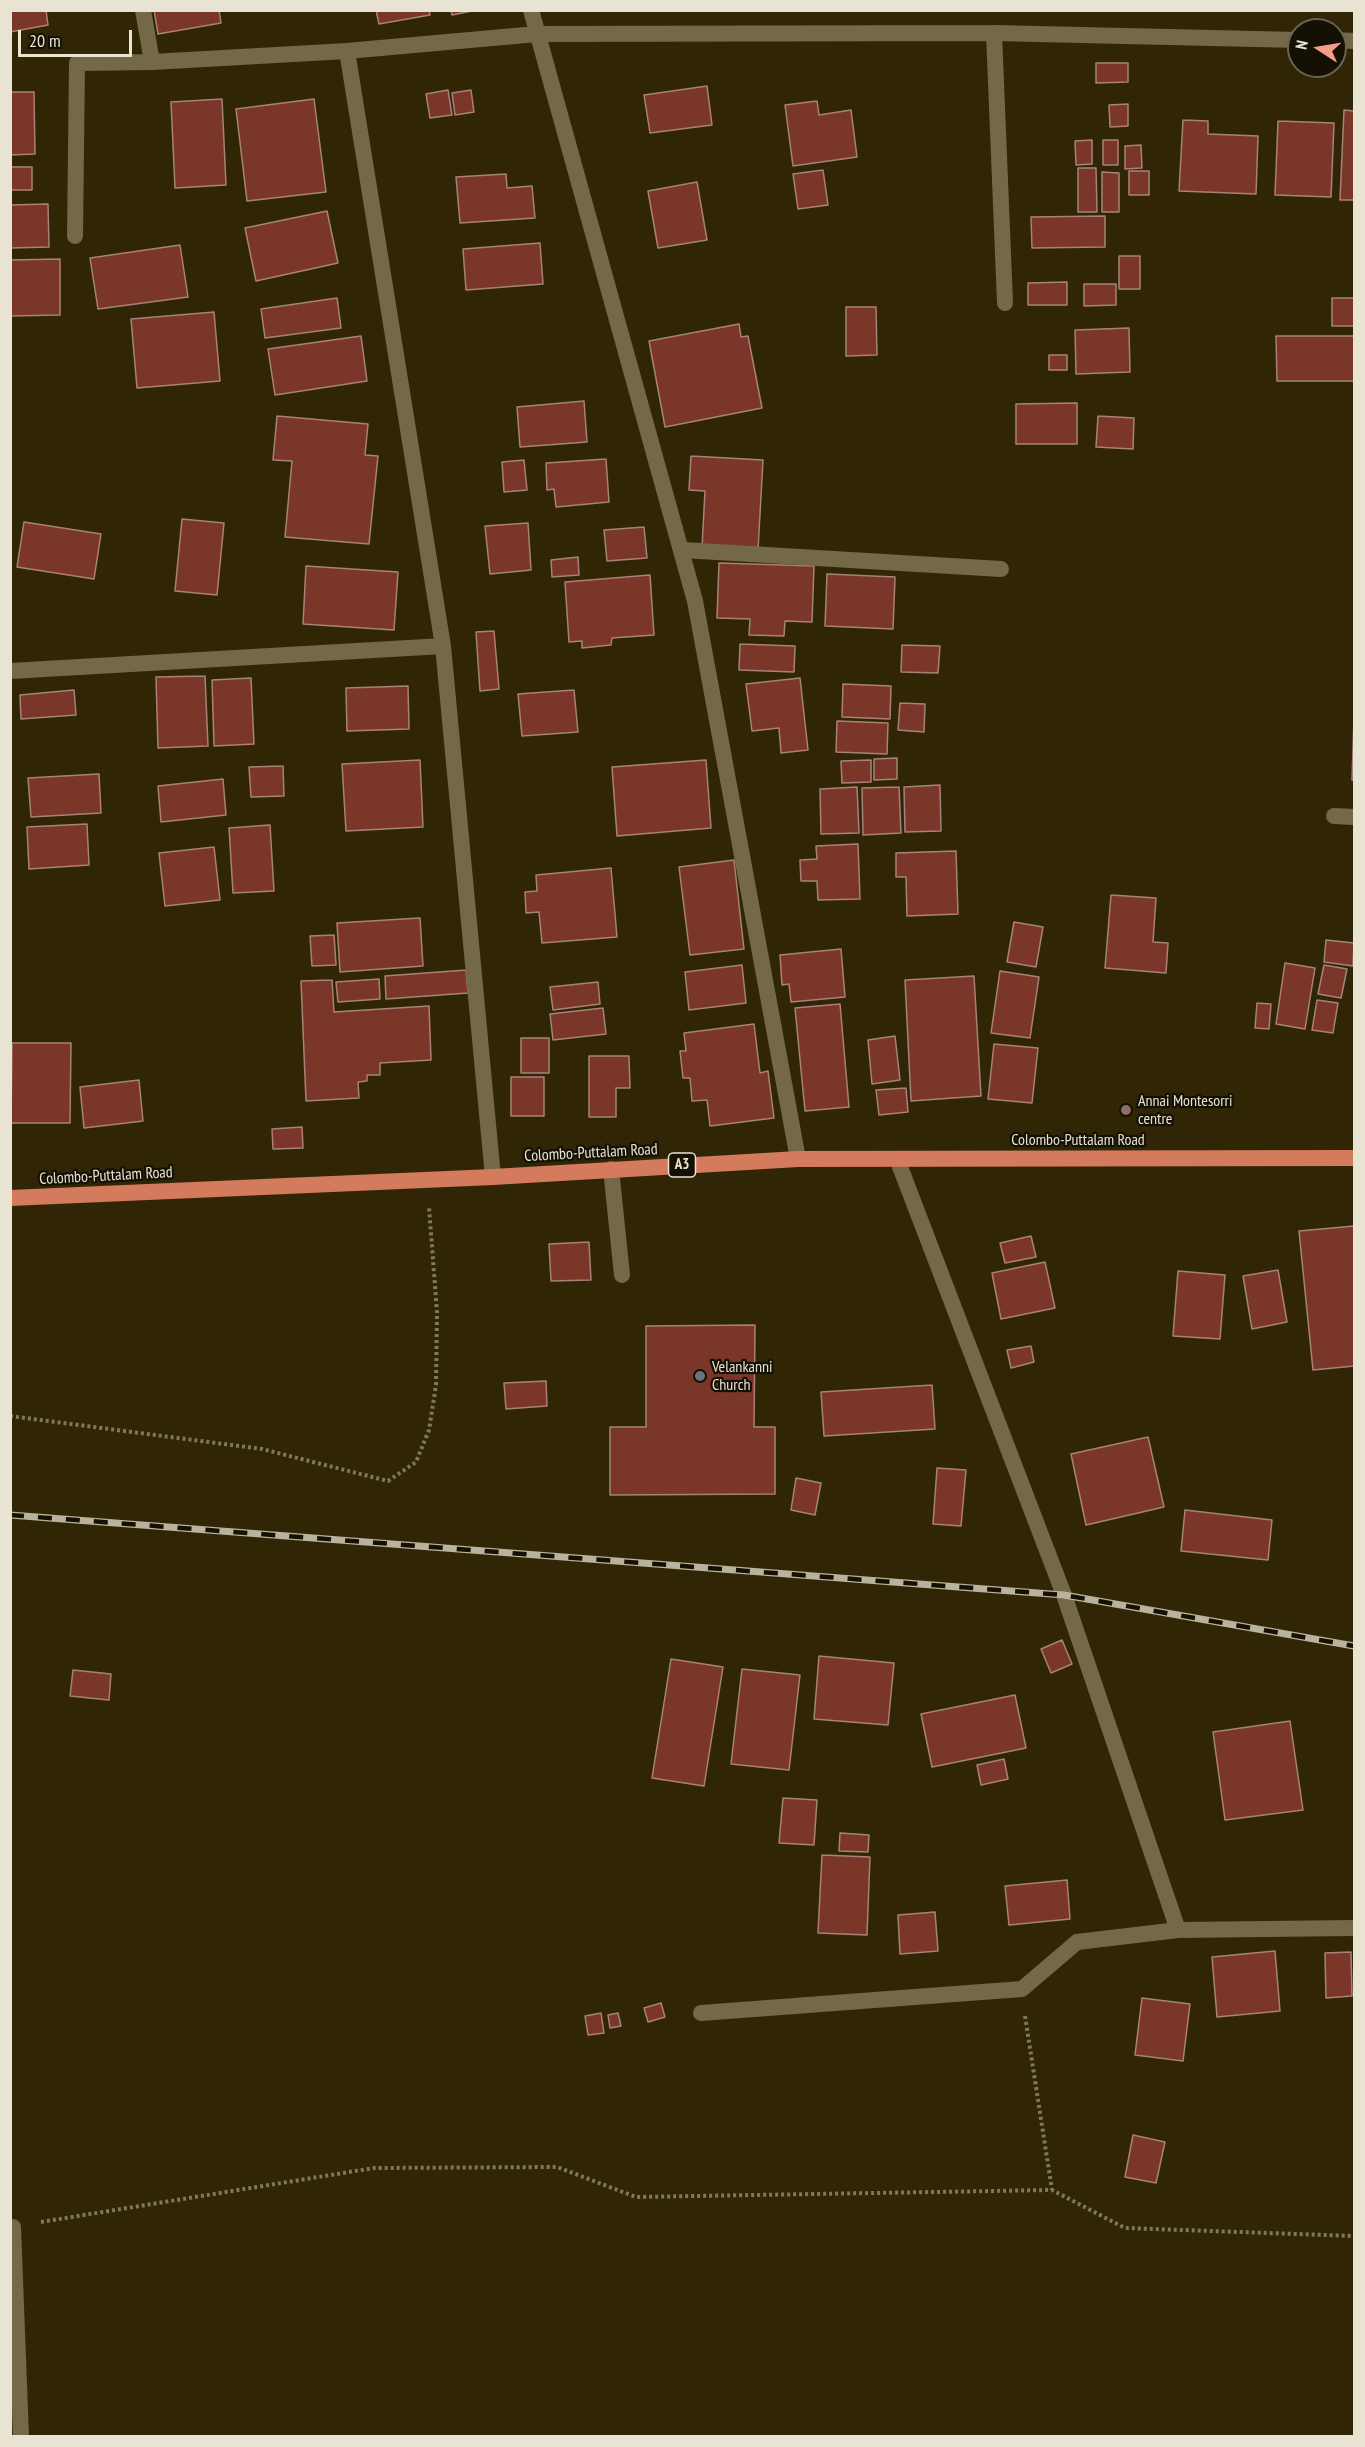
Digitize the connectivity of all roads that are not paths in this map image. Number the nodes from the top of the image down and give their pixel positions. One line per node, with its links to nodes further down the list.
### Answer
1 (143, 10): 7 (street)
2 (531, 10): 4 (street)
3 (994, 33): 4 (street); 5 (street); 9 (street)
4 (537, 34): 6 (street); 10 (street)
5 (1287, 40)
6 (346, 51): 7 (street); 12 (street)
7 (152, 62): 8 (street)
8 (75, 236)
9 (1005, 303)
10 (683, 550): 11 (street); 17 (street)
11 (1001, 569)
12 (442, 646): 13 (street); 20 (street)
13 (10, 671)
14 (1334, 816): 15 (street)
15 (1354, 817)
16 (1354, 1158): 18 (highway, Colombo-Puttalam Road / A3)
17 (798, 1159): 18 (highway, Colombo-Puttalam Road / A3); 19 (highway, Colombo-Puttalam Road / A3)
18 (897, 1159): 24 (street)
19 (611, 1169): 20 (highway, Colombo-Puttalam Road / A3); 22 (street)
20 (493, 1177): 21 (highway, Colombo-Puttalam Road / A3)
21 (10, 1198)
22 (622, 1275)
23 (1354, 1928): 24 (street)
24 (1178, 1930): 25 (street)
25 (701, 2013)
26 (12, 2227): 27 (street)
27 (21, 2436)

